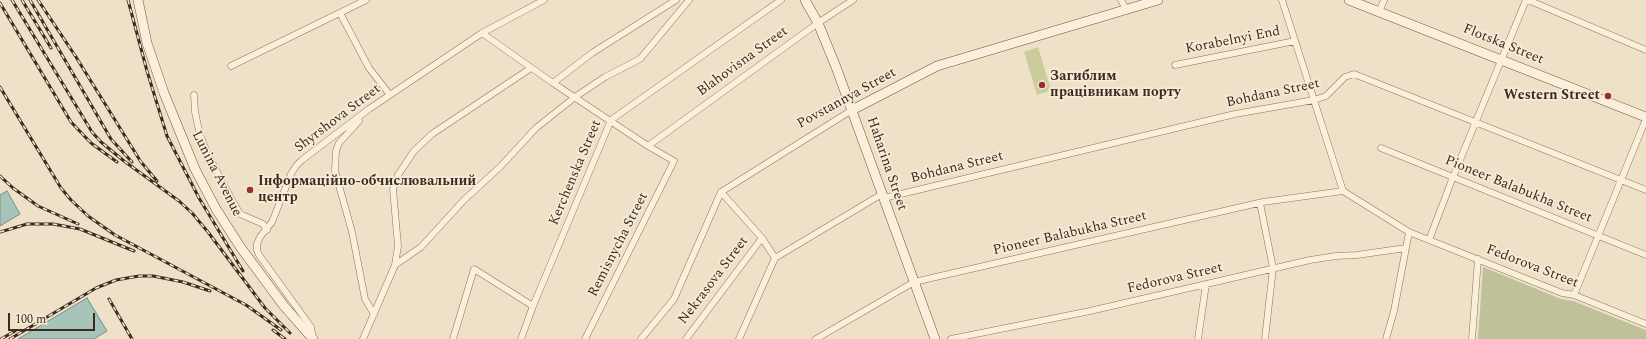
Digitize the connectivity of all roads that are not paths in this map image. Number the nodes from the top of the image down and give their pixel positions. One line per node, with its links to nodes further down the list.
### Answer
1 (138, 0): 62 (street, Lunina Avenue)
2 (366, 0): 17 (street)
3 (544, 0): 19 (street, Shyrshova Street)
4 (676, 0): 26 (street)
5 (689, 0): 29 (street)
6 (781, 0): 34 (street, Kerchenska Street)
7 (805, 0): 18 (street, Haharina Street)
8 (853, 0): 18 (street, Blahovisna Street)
9 (1121, 0): 15 (street)
10 (1158, 0): 15 (street, Povstannya Street)
11 (1282, 0): 20 (street)
12 (1349, 0): 16 (street, Flotska Street)
13 (1384, 0): 16 (street)
14 (1527, 0): 21 (street); 22 (street)
15 (1126, 10): 32 (street, Povstannya Street)
16 (1379, 12): 22 (street, Flotska Street)
17 (340, 13): 24 (street); 28 (street)
18 (818, 23): 32 (street, Haharina Street); 36 (street, Blahovisna Street)
19 (482, 34): 25 (street); 28 (street, Shyrshova Street)
20 (1295, 41): 23 (street, Korabelnyi End); 30 (street)
21 (1646, 50)
22 (1502, 60): 33 (street, Flotska Street); 35 (street)
23 (1175, 65)
24 (231, 66)
25 (531, 68): 26 (street); 54 (street)
26 (552, 83): 29 (street)
27 (194, 95): 45 (street)
28 (390, 95): 31 (street, Shyrshova Street)
29 (574, 97): 34 (street); 54 (street)
30 (1314, 100): 35 (street, Bohdana Street); 42 (street); 43 (street, Bohdana Street)
31 (369, 109): 45 (street, Shyrshova Street); 60 (street)
32 (852, 110): 41 (street, Povstannya Street); 43 (street, Haharina Street)
33 (1646, 118): 39 (street)
34 (611, 120): 36 (street); 59 (street, Kerchenska Street)
35 (1476, 121): 38 (street); 39 (street, Bohdana Street)
36 (648, 146): 66 (street, Remisnycha Street)
37 (1381, 148): 38 (street, Pioneer Balabukha Street)
38 (1453, 177): 47 (street, Pioneer Balabukha Street); 49 (street)
39 (1622, 180): 40 (street, Bohdana Street); 47 (street)
40 (1646, 190)
41 (721, 192): 48 (street); 67 (street)
42 (1343, 192): 44 (street, Pioneer Balabukha Street); 46 (street, Fedorova Street)
43 (883, 196): 52 (street, Bohdana Street); 56 (street, Haharina Street)
44 (1260, 203): 55 (street); 56 (street, Pioneer Balabukha Street)
45 (267, 230): 62 (street, Shyrshova Street)
46 (1409, 232): 49 (street, Fedorova Street); 50 (street)
47 (1599, 236): 51 (street, Pioneer Balabukha Street); 58 (street)
48 (762, 238): 52 (street); 68 (street, Nekrasova Street)
49 (1429, 240): 53 (street, Fedorova Street)
50 (1406, 248): 55 (street, Fedorova Street); 75 (street)
51 (1646, 255)
52 (775, 258): 69 (street)
53 (1478, 259): 58 (street, Fedorova Street); 76 (street)
54 (395, 265): 60 (street)
55 (1273, 268): 57 (street, Fedorova Street); 74 (street)
56 (914, 282): 70 (street, Pioneer Balabukha Street); 71 (street, Haharina Street)
57 (1206, 284): 72 (street, Fedorova Street); 73 (street)
58 (1574, 295): 61 (street, Fedorova Street)
59 (533, 306): 64 (street); 65 (street, Kerchenska Street)
60 (374, 314): 63 (street)
61 (1646, 324)
62 (313, 339)
63 (363, 339)
64 (453, 339)
65 (521, 339)
66 (585, 339)
67 (641, 339)
68 (686, 339)
69 (739, 339)
70 (816, 339)
71 (935, 339)
72 (951, 339)
73 (1198, 339)
74 (1265, 339)
75 (1386, 339)
76 (1472, 339)

